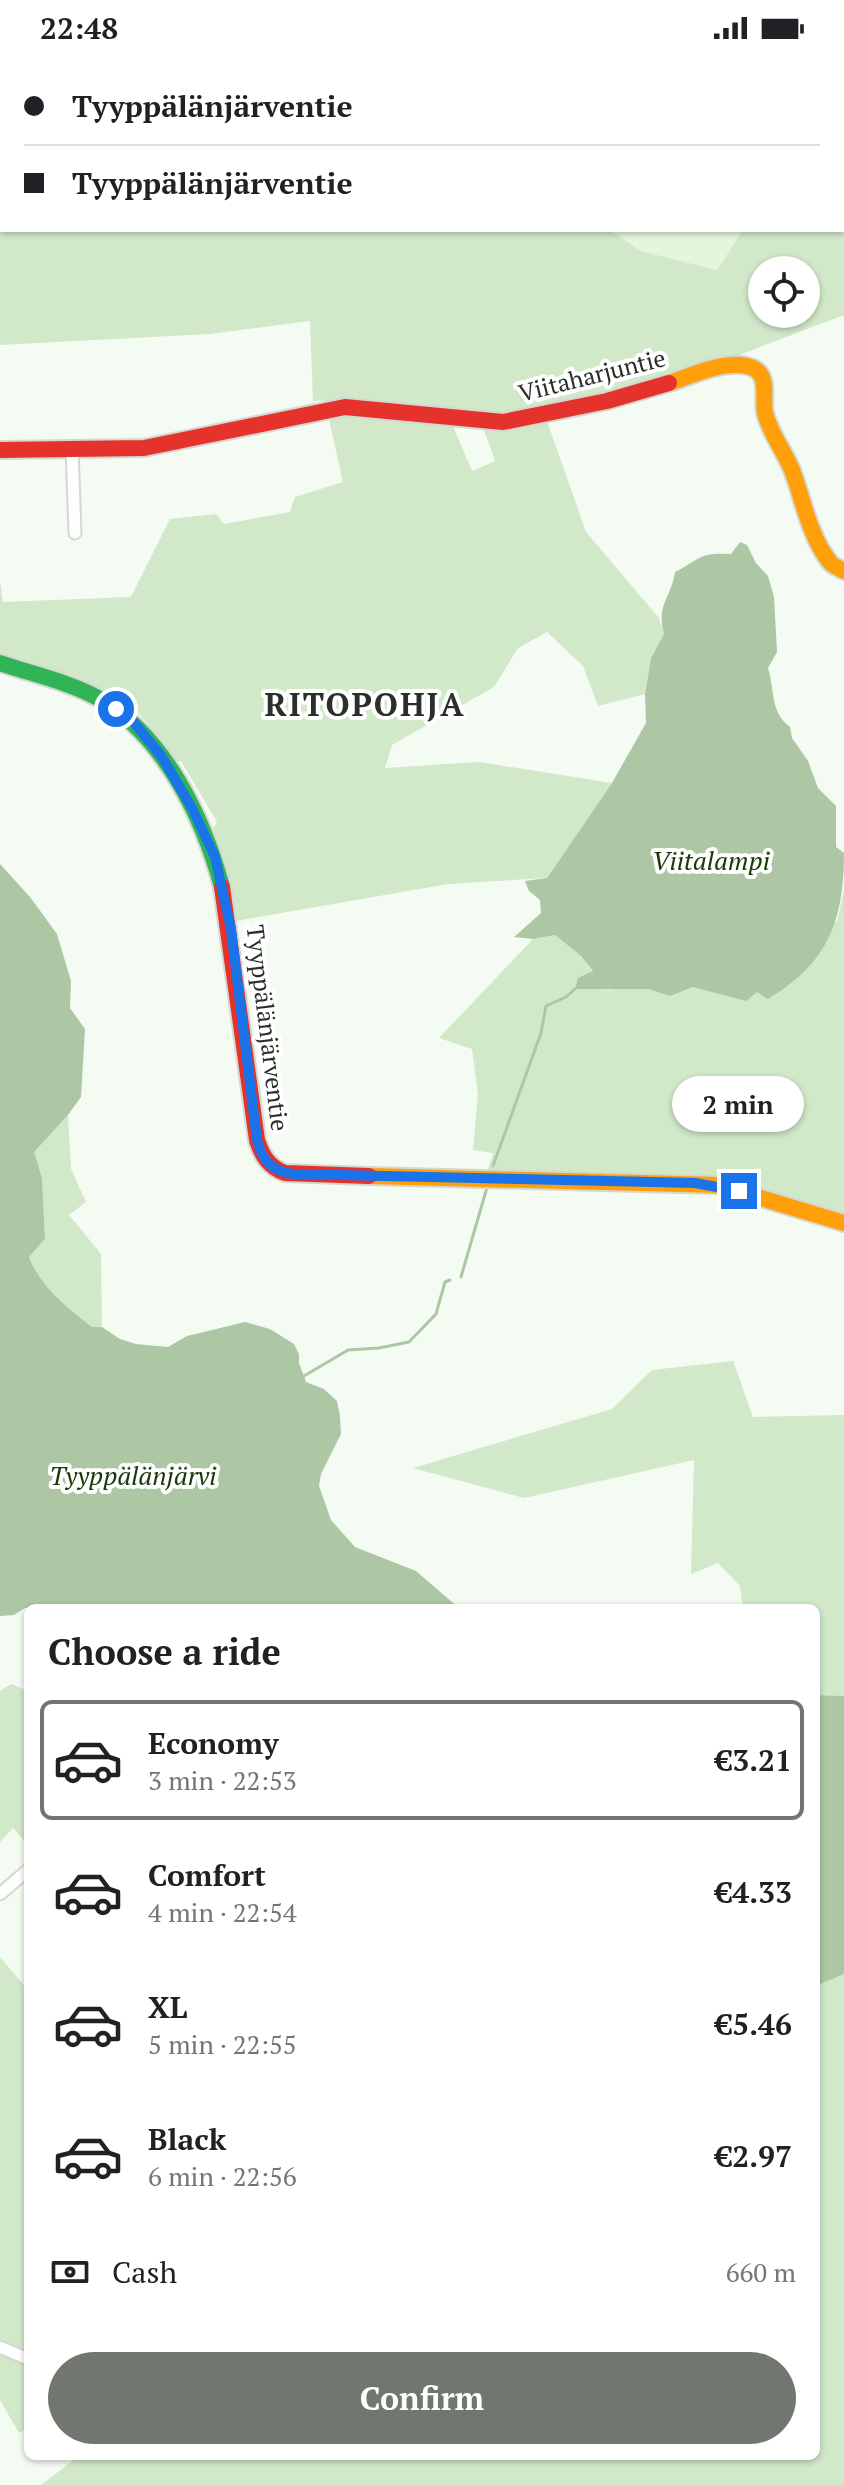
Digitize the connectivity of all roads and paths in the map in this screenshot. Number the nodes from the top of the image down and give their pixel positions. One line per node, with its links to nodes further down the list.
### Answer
1 (72, 447): 2 (street, Viitaharjuntie); 3 (street); 4 (street, Viitaharjuntie)
2 (0, 450)
3 (75, 533)
4 (844, 571)
5 (0, 663): 6 (street, Tyyppälänjärventie)
6 (844, 1223)
7 (24, 1873): 8 (street)
8 (0, 1894)
9 (0, 2347): 10 (street)
10 (24, 2357)

